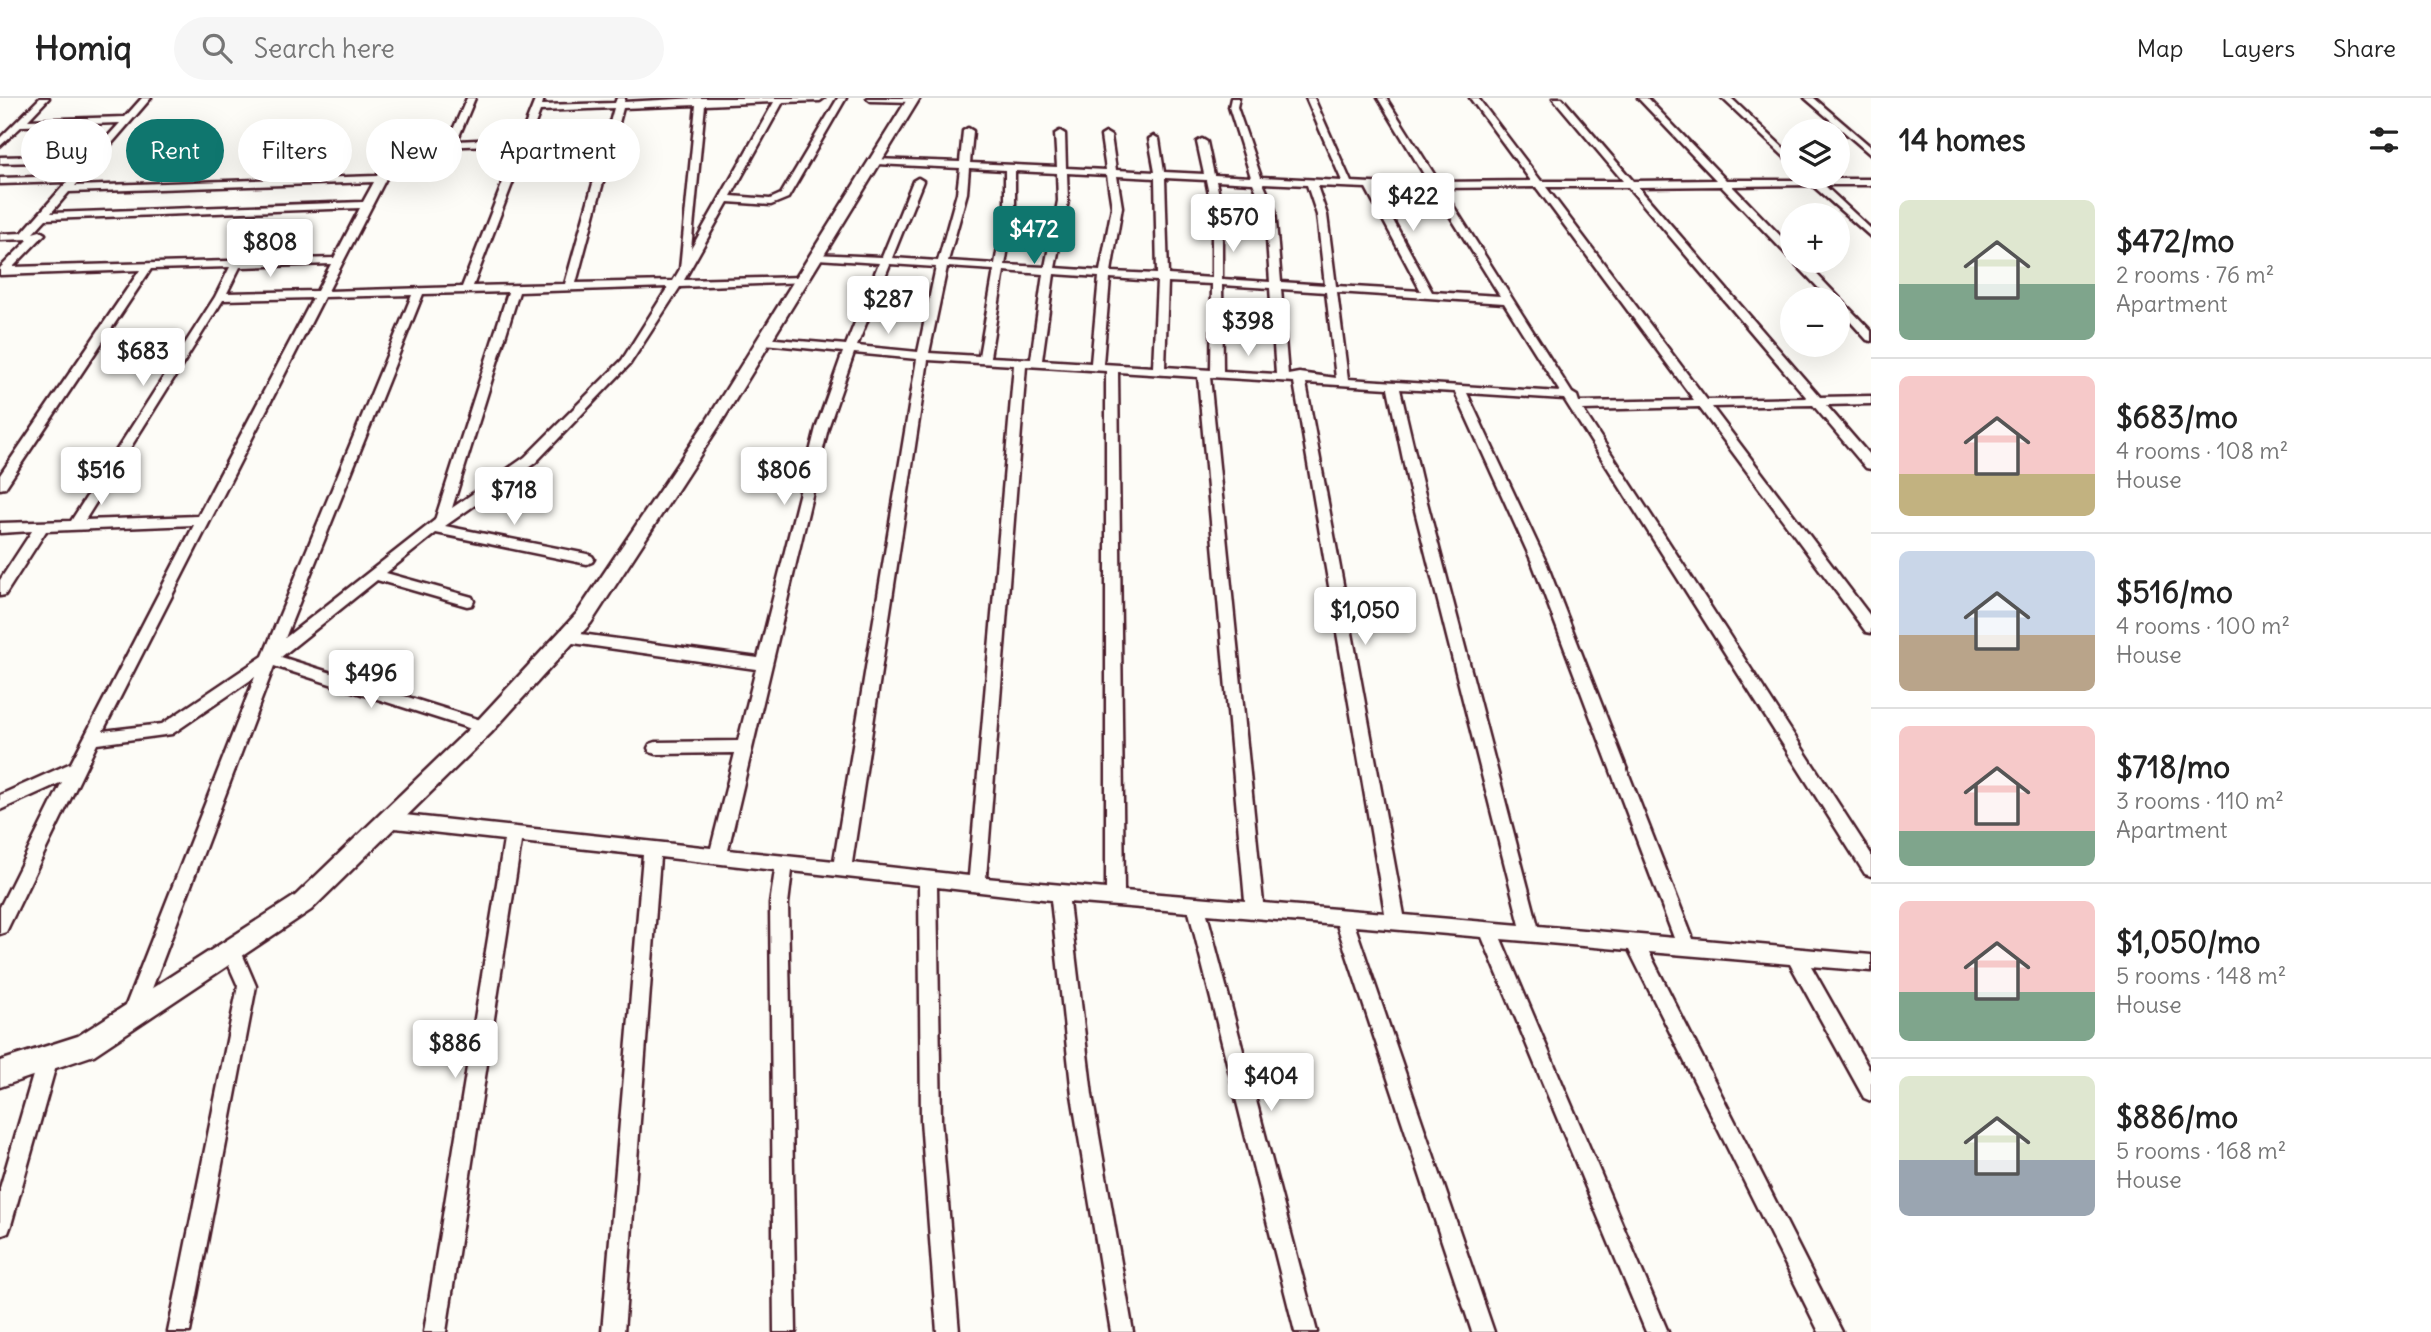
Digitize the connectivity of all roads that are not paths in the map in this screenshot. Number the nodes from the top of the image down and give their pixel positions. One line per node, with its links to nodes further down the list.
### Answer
1 (45, 98): 24 (street)
2 (147, 98): 20 (street)
3 (471, 98): 21 (street)
4 (780, 98): 5 (street); 17 (street); 63 (street)
5 (820, 98)
6 (842, 98): 63 (street)
7 (872, 98): 8 (street)
8 (914, 98): 36 (main road)
9 (1234, 98): 45 (street)
10 (1310, 98): 58 (street)
11 (1382, 98): 60 (street)
12 (1474, 98): 57 (street)
13 (1557, 98): 55 (street)
14 (1642, 98): 56 (street)
15 (1726, 98): 32 (street)
16 (1810, 98): 33 (street)
17 (701, 100): 18 (street); 83 (street)
18 (620, 101): 19 (street); 87 (street)
19 (539, 103)
20 (129, 119)
21 (462, 119)
22 (126, 120): 24 (street)
23 (126, 122): 28 (street)
24 (20, 123): 31 (street)
25 (968, 131): 37 (street)
26 (1060, 134): 39 (street)
27 (1106, 136): 40 (street)
28 (112, 138)
29 (1154, 139): 41 (street)
30 (1202, 142): 42 (street)
31 (0, 143)
32 (1780, 150)
33 (1871, 152)
34 (0, 160): 35 (street)
35 (21, 160)
36 (877, 161): 37 (street); 72 (main road)
37 (965, 166): 38 (street); 76 (street)
38 (1010, 168): 39 (street); 78 (street)
39 (1060, 171): 40 (street); 80 (street)
40 (1111, 173): 41 (street); 82 (street)
41 (1161, 176): 42 (street); 84 (street)
42 (1211, 178): 45 (street); 86 (street)
43 (21, 180): 47 (street)
44 (366, 180): 61 (street)
45 (1257, 180): 54 (street); 88 (street)
46 (1780, 180): 56 (street)
47 (0, 181)
48 (918, 181): 74 (street)
49 (1850, 181): 53 (street)
50 (74, 182): 61 (street)
51 (380, 182): 64 (street)
52 (507, 182): 91 (street)
53 (1871, 182)
54 (1311, 183): 58 (street); 92 (street)
55 (1629, 183): 56 (street); 57 (street); 113 (street)
56 (1724, 183): 71 (street)
57 (1538, 184): 60 (street); 116 (street)
58 (1348, 185): 59 (street)
59 (1370, 186): 60 (street); 95 (street)
60 (1436, 187): 97 (street)
61 (68, 189): 66 (street)
62 (1822, 189): 67 (street)
63 (724, 199): 83 (street)
64 (368, 205): 65 (street); 73 (street)
65 (62, 215): 66 (street); 69 (street)
66 (44, 216): 68 (street)
67 (1871, 234)
68 (25, 236): 69 (street); 70 (street)
69 (38, 236): 79 (street)
70 (0, 237)
71 (1780, 241)
72 (817, 256): 74 (street); 85 (main road)
73 (337, 261): 75 (street); 94 (street)
74 (886, 262): 76 (street); 101 (street)
75 (236, 265): 77 (street); 96 (street)
76 (942, 265): 78 (street); 102 (street)
77 (148, 266): 79 (street); 118 (street)
78 (997, 268): 80 (street); 103 (street)
79 (2, 272)
80 (1049, 272): 82 (street); 104 (street)
81 (1809, 273): 89 (street)
82 (1105, 275): 84 (street); 105 (street)
83 (680, 278): 85 (street); 87 (street); 121 (street)
84 (1161, 279): 86 (street); 106 (street)
85 (803, 280): 100 (main road)
86 (1217, 282): 88 (street); 107 (street)
87 (570, 286): 90 (street)
88 (1276, 286): 92 (street); 108 (street)
89 (1823, 287)
90 (515, 288): 91 (street); 121 (street)
91 (467, 289): 93 (street)
92 (1331, 289): 95 (street); 110 (street)
93 (419, 291): 94 (street); 130 (street)
94 (320, 294): 96 (street); 119 (street)
95 (1428, 295): 97 (street)
96 (220, 296): 120 (street)
97 (1507, 300): 115 (street)
98 (1850, 316): 99 (street)
99 (1871, 338)
100 (764, 341): 101 (street); 129 (main road)
101 (850, 349): 102 (street); 131 (street)
102 (923, 356): 103 (street); 144 (street)
103 (984, 359): 104 (street)
104 (1028, 362): 105 (street); 146 (street)
105 (1104, 366): 106 (street); 148 (street)
106 (1158, 369): 107 (street)
107 (1210, 372): 108 (street); 150 (street)
108 (1282, 376): 109 (street)
109 (1299, 377): 110 (street); 152 (street)
110 (1342, 381): 111 (street)
111 (1393, 385): 112 (street); 155 (street)
112 (1460, 391): 115 (street); 157 (street)
113 (1816, 400): 114 (street); 116 (street); 117 (street)
114 (1871, 400)
115 (1574, 401): 116 (street); 143 (street)
116 (1702, 404): 128 (street)
117 (1871, 465)
118 (0, 485)
119 (203, 520): 120 (street); 133 (street)
120 (75, 525): 122 (street)
121 (438, 525): 124 (street); 125 (street)
122 (42, 526): 123 (street); 126 (street)
123 (0, 528)
124 (587, 559)
125 (375, 575): 127 (street); 130 (street)
126 (0, 591)
127 (467, 601)
128 (1871, 628)
129 (566, 637): 131 (street); 132 (main road)
130 (269, 659): 132 (street); 133 (street); 161 (street)
131 (763, 664): 134 (street)
132 (484, 727): 138 (main road)
133 (91, 738): 136 (street)
134 (744, 747): 135 (street); 141 (street)
135 (656, 748)
136 (76, 768): 137 (street); 153 (street)
137 (0, 803)
138 (386, 820): 139 (street); 158 (main road)
139 (514, 834): 140 (street); 167 (street)
140 (652, 849): 141 (street); 168 (street)
141 (718, 855): 142 (street)
142 (785, 862): 144 (street); 169 (street)
143 (1869, 863)
144 (842, 868): 145 (street)
145 (928, 877): 146 (street); 170 (street)
146 (977, 884): 147 (street)
147 (1059, 893): 148 (street); 171 (street)
148 (1115, 897): 149 (street)
149 (1196, 904): 150 (street); 172 (street)
150 (1255, 909): 151 (street)
151 (1343, 918): 152 (street); 173 (street)
152 (1396, 922): 154 (street)
153 (0, 926)
154 (1488, 931): 155 (street); 174 (street)
155 (1531, 934): 156 (street)
156 (1635, 943): 157 (street); 175 (street)
157 (1687, 947): 159 (street)
158 (231, 950): 161 (main road); 166 (street)
159 (1795, 956): 160 (street); 164 (street)
160 (1871, 963)
161 (132, 1015): 162 (main road)
162 (48, 1058): 163 (main road); 165 (street)
163 (0, 1074)
164 (1871, 1091)
165 (0, 1225)
166 (179, 1332)
167 (435, 1332)
168 (613, 1332)
169 (785, 1332)
170 (948, 1332)
171 (1122, 1332)
172 (1306, 1332)
173 (1483, 1332)
174 (1657, 1332)
175 (1831, 1332)

